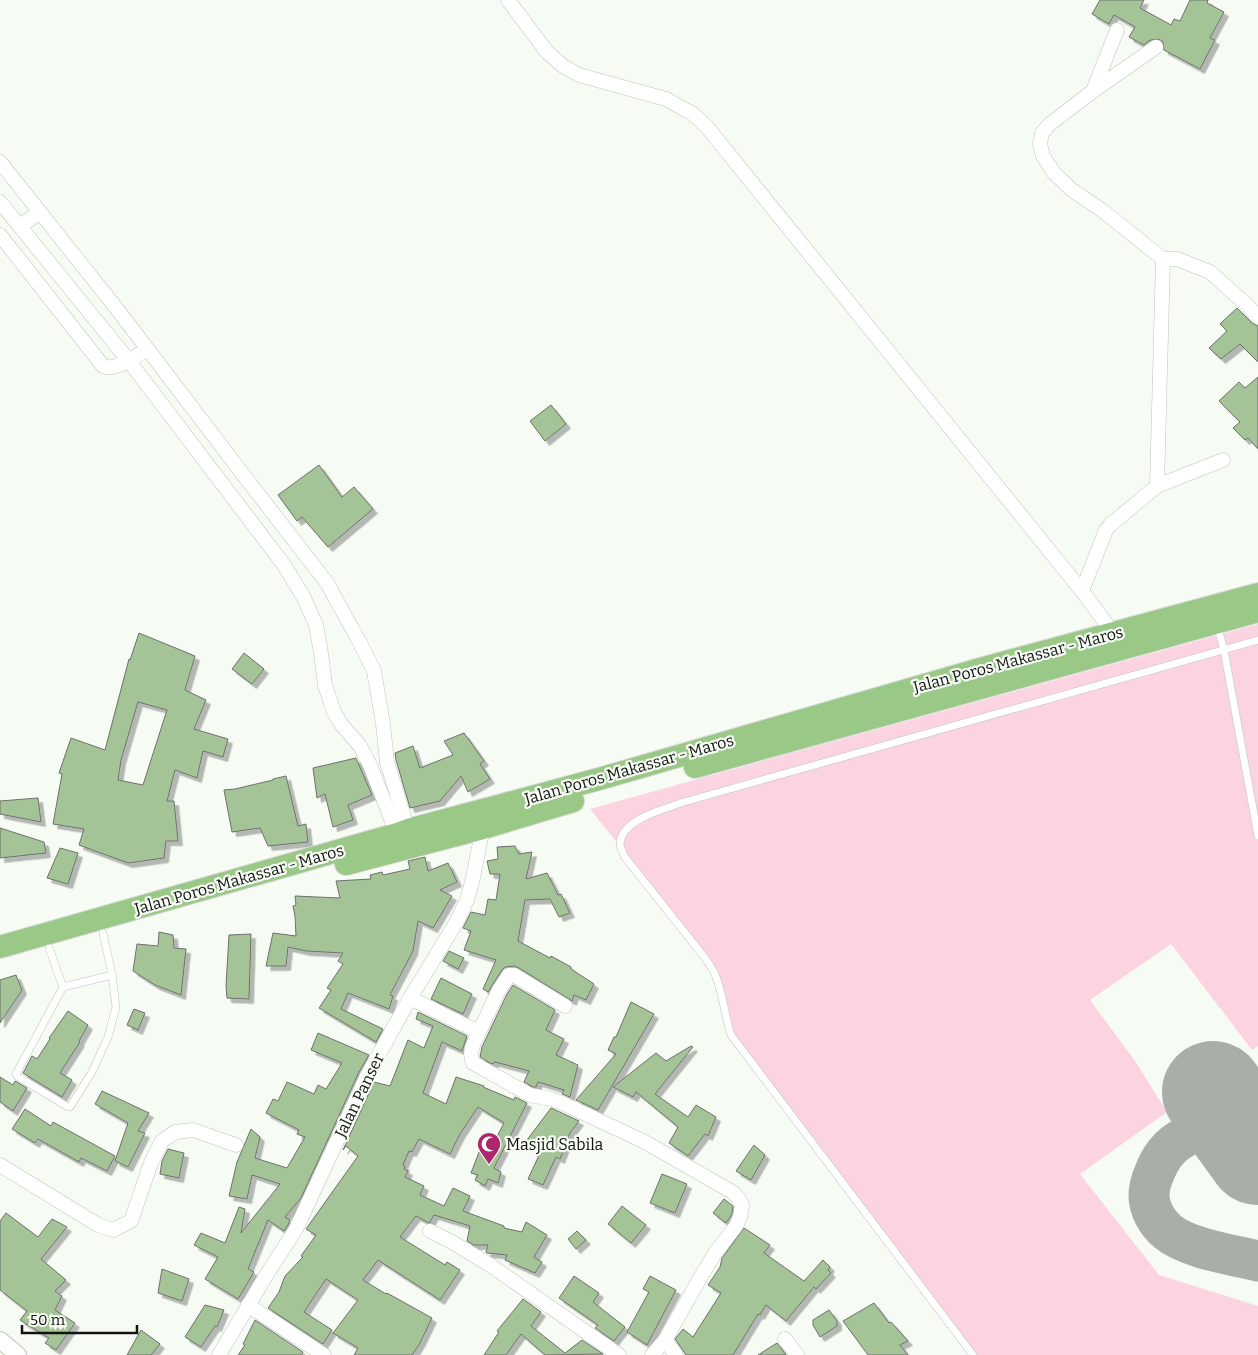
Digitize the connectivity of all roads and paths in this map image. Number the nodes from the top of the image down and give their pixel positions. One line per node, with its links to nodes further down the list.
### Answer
1 (508, 0): 16 (street)
2 (1117, 30): 4 (street)
3 (1156, 47): 4 (street)
4 (1094, 91): 10 (street)
5 (0, 162): 7 (street)
6 (0, 202): 8 (street)
7 (40, 212): 8 (street); 12 (street)
8 (20, 226): 13 (street)
9 (0, 235): 13 (street)
10 (1163, 259): 11 (street); 15 (street)
11 (1258, 317)
12 (147, 349): 13 (street); 25 (street)
13 (129, 361): 25 (street)
14 (1223, 460): 15 (street)
15 (1157, 486): 16 (street)
16 (1082, 591): 20 (street)
17 (1258, 594): 20 (highway, Jalan Poros Makassar - Maros)
18 (1258, 611): 19 (highway, Jalan Poros Makassar - Maros)
19 (1216, 622): 22 (lane); 23 (highway, Jalan Poros Makassar - Maros)
20 (1114, 633): 23 (highway, Jalan Poros Makassar - Maros)
21 (1258, 640): 22 (lane)
22 (1224, 650): 26 (lane); 50 (lane)
23 (1015, 669): 24 (highway, Jalan Poros Makassar - Maros); 25 (highway, Jalan Poros Makassar - Maros)
24 (483, 828): 27 (highway, Jalan Poros Makassar - Maros); 33 (street, Jalan Panser)
25 (403, 832): 28 (highway, Jalan Poros Makassar - Maros)
26 (1258, 836)
27 (102, 933): 29 (highway, Jalan Poros Makassar - Maros); 31 (lane)
28 (0, 947)
29 (49, 948): 30 (highway, Jalan Poros Makassar - Maros); 32 (lane)
30 (0, 962)
31 (112, 975): 32 (lane); 32 (lane)
32 (63, 987)
33 (410, 998): 35 (street); 39 (street, Jalan Panser)
34 (565, 1006): 35 (street)
35 (480, 1032): 42 (street)
36 (236, 1145): 37 (street)
37 (0, 1165)
38 (430, 1231): 46 (street)
39 (248, 1305): 44 (street, Jalan Panser); 45 (street)
40 (785, 1339): 49 (street)
41 (0, 1340): 43 (street)
42 (665, 1340): 47 (street); 48 (street)
43 (18, 1355)
44 (219, 1355)
45 (324, 1355)
46 (619, 1355)
47 (652, 1355)
48 (676, 1355)
49 (797, 1355)
50 (973, 1355)

